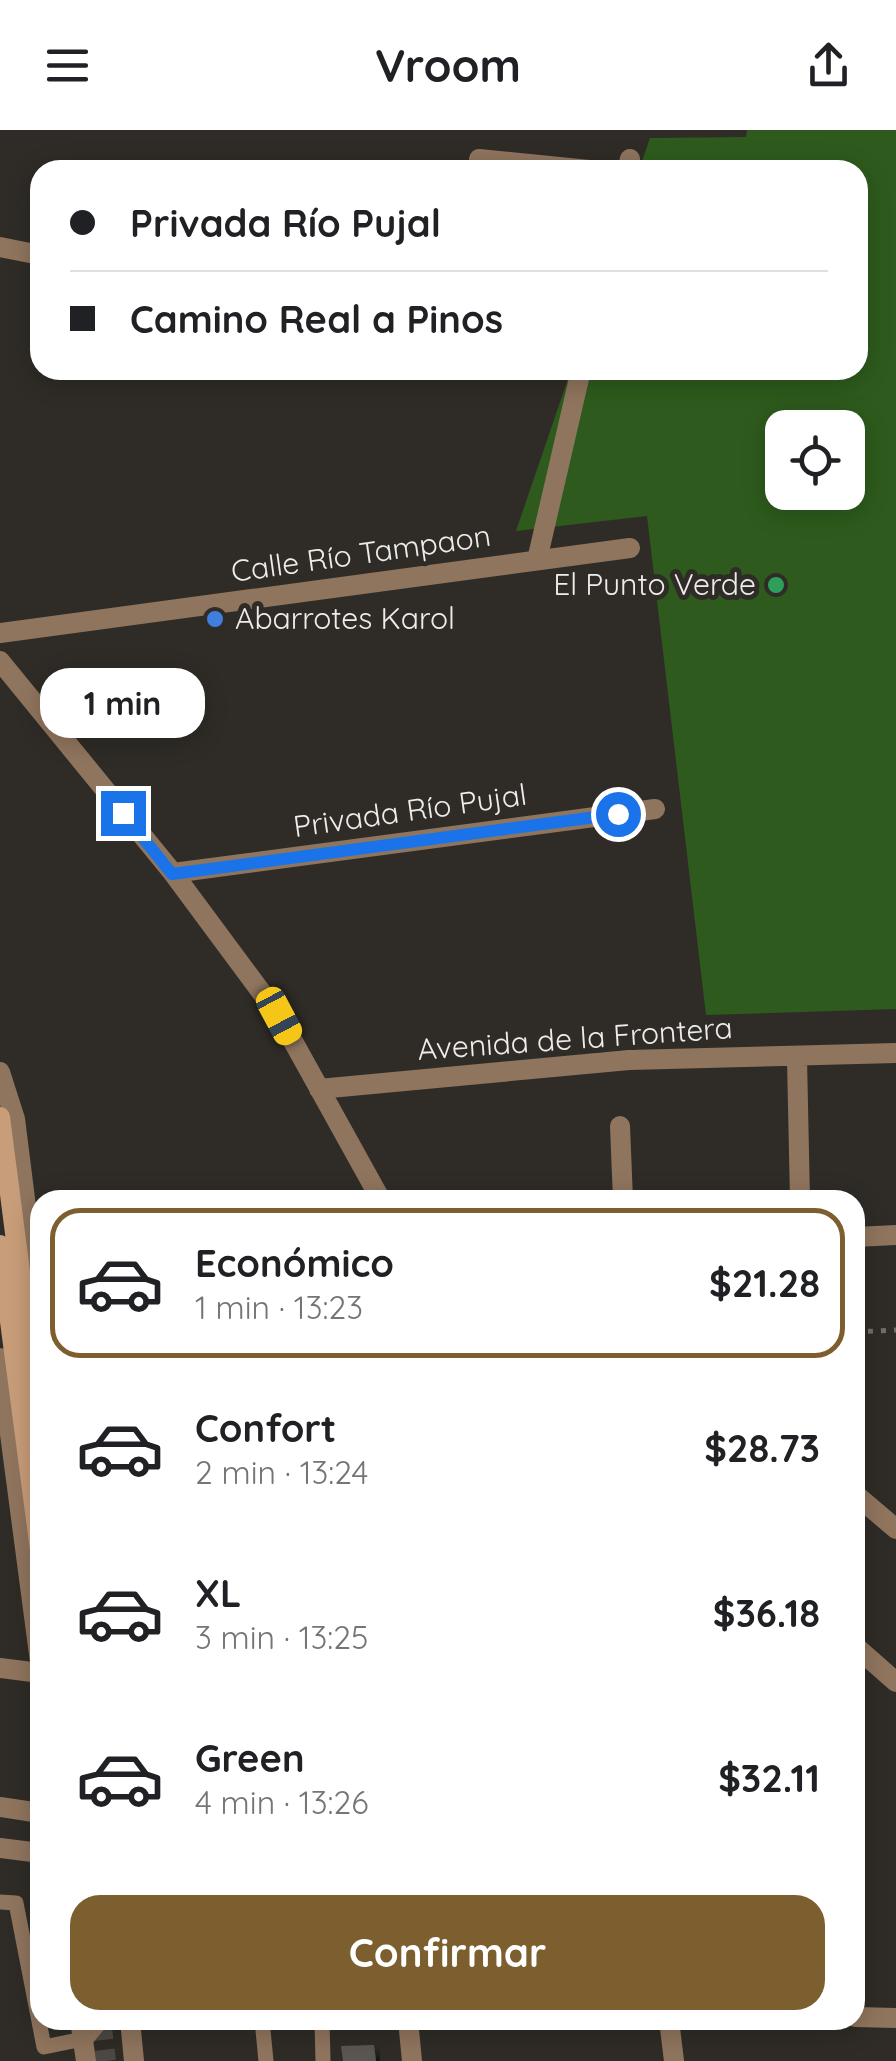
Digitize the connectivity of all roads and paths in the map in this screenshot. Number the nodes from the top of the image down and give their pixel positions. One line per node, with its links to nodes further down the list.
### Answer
1 (479, 159): 2 (street)
2 (489, 160)
3 (0, 247): 4 (street)
4 (30, 253)
5 (579, 380): 7 (street, Calle Río Tampaon)
6 (630, 548): 7 (street)
7 (537, 560): 8 (street, Calle Río Tampaon)
8 (0, 633)
9 (0, 661): 11 (street)
10 (655, 809): 11 (street, Privada Río Pujal)
11 (172, 874): 15 (street)
12 (896, 1053): 13 (street, Avenida de la Frontera)
13 (797, 1059): 15 (street, Avenida de la Frontera); 20 (street)
14 (0, 1072): 23 (street)
15 (319, 1089): 18 (street)
16 (0, 1117): 27 (main road)
17 (620, 1126): 19 (street)
18 (375, 1190)
19 (623, 1190)
20 (800, 1190)
21 (896, 1234): 22 (street)
22 (865, 1236)
23 (30, 1238)
24 (0, 1246): 29 (main road)
25 (896, 1330): 26 (path)
26 (865, 1332)
27 (30, 1349)
28 (0, 1358): 32 (street)
29 (30, 1474)
30 (865, 1502): 31 (street)
31 (895, 1527)
32 (30, 1586)
33 (865, 1655): 36 (street)
34 (0, 1668): 35 (street)
35 (30, 1672)
36 (896, 1682)
37 (0, 1807): 38 (street)
38 (30, 1811)
39 (0, 1848): 40 (street)
40 (30, 1852)
41 (8, 1902): 42 (lane)
42 (30, 1995)
43 (865, 2017): 44 (street)
44 (896, 2018)
45 (81, 2030): 51 (lane); 52 (street)
46 (131, 2030): 53 (street)
47 (263, 2030): 54 (lane)
48 (322, 2030): 55 (lane)
49 (409, 2030): 56 (street)
50 (670, 2030): 57 (street)
51 (44, 2054)
52 (86, 2061)
53 (134, 2061)
54 (266, 2061)
55 (323, 2061)
56 (412, 2061)
57 (674, 2061)

